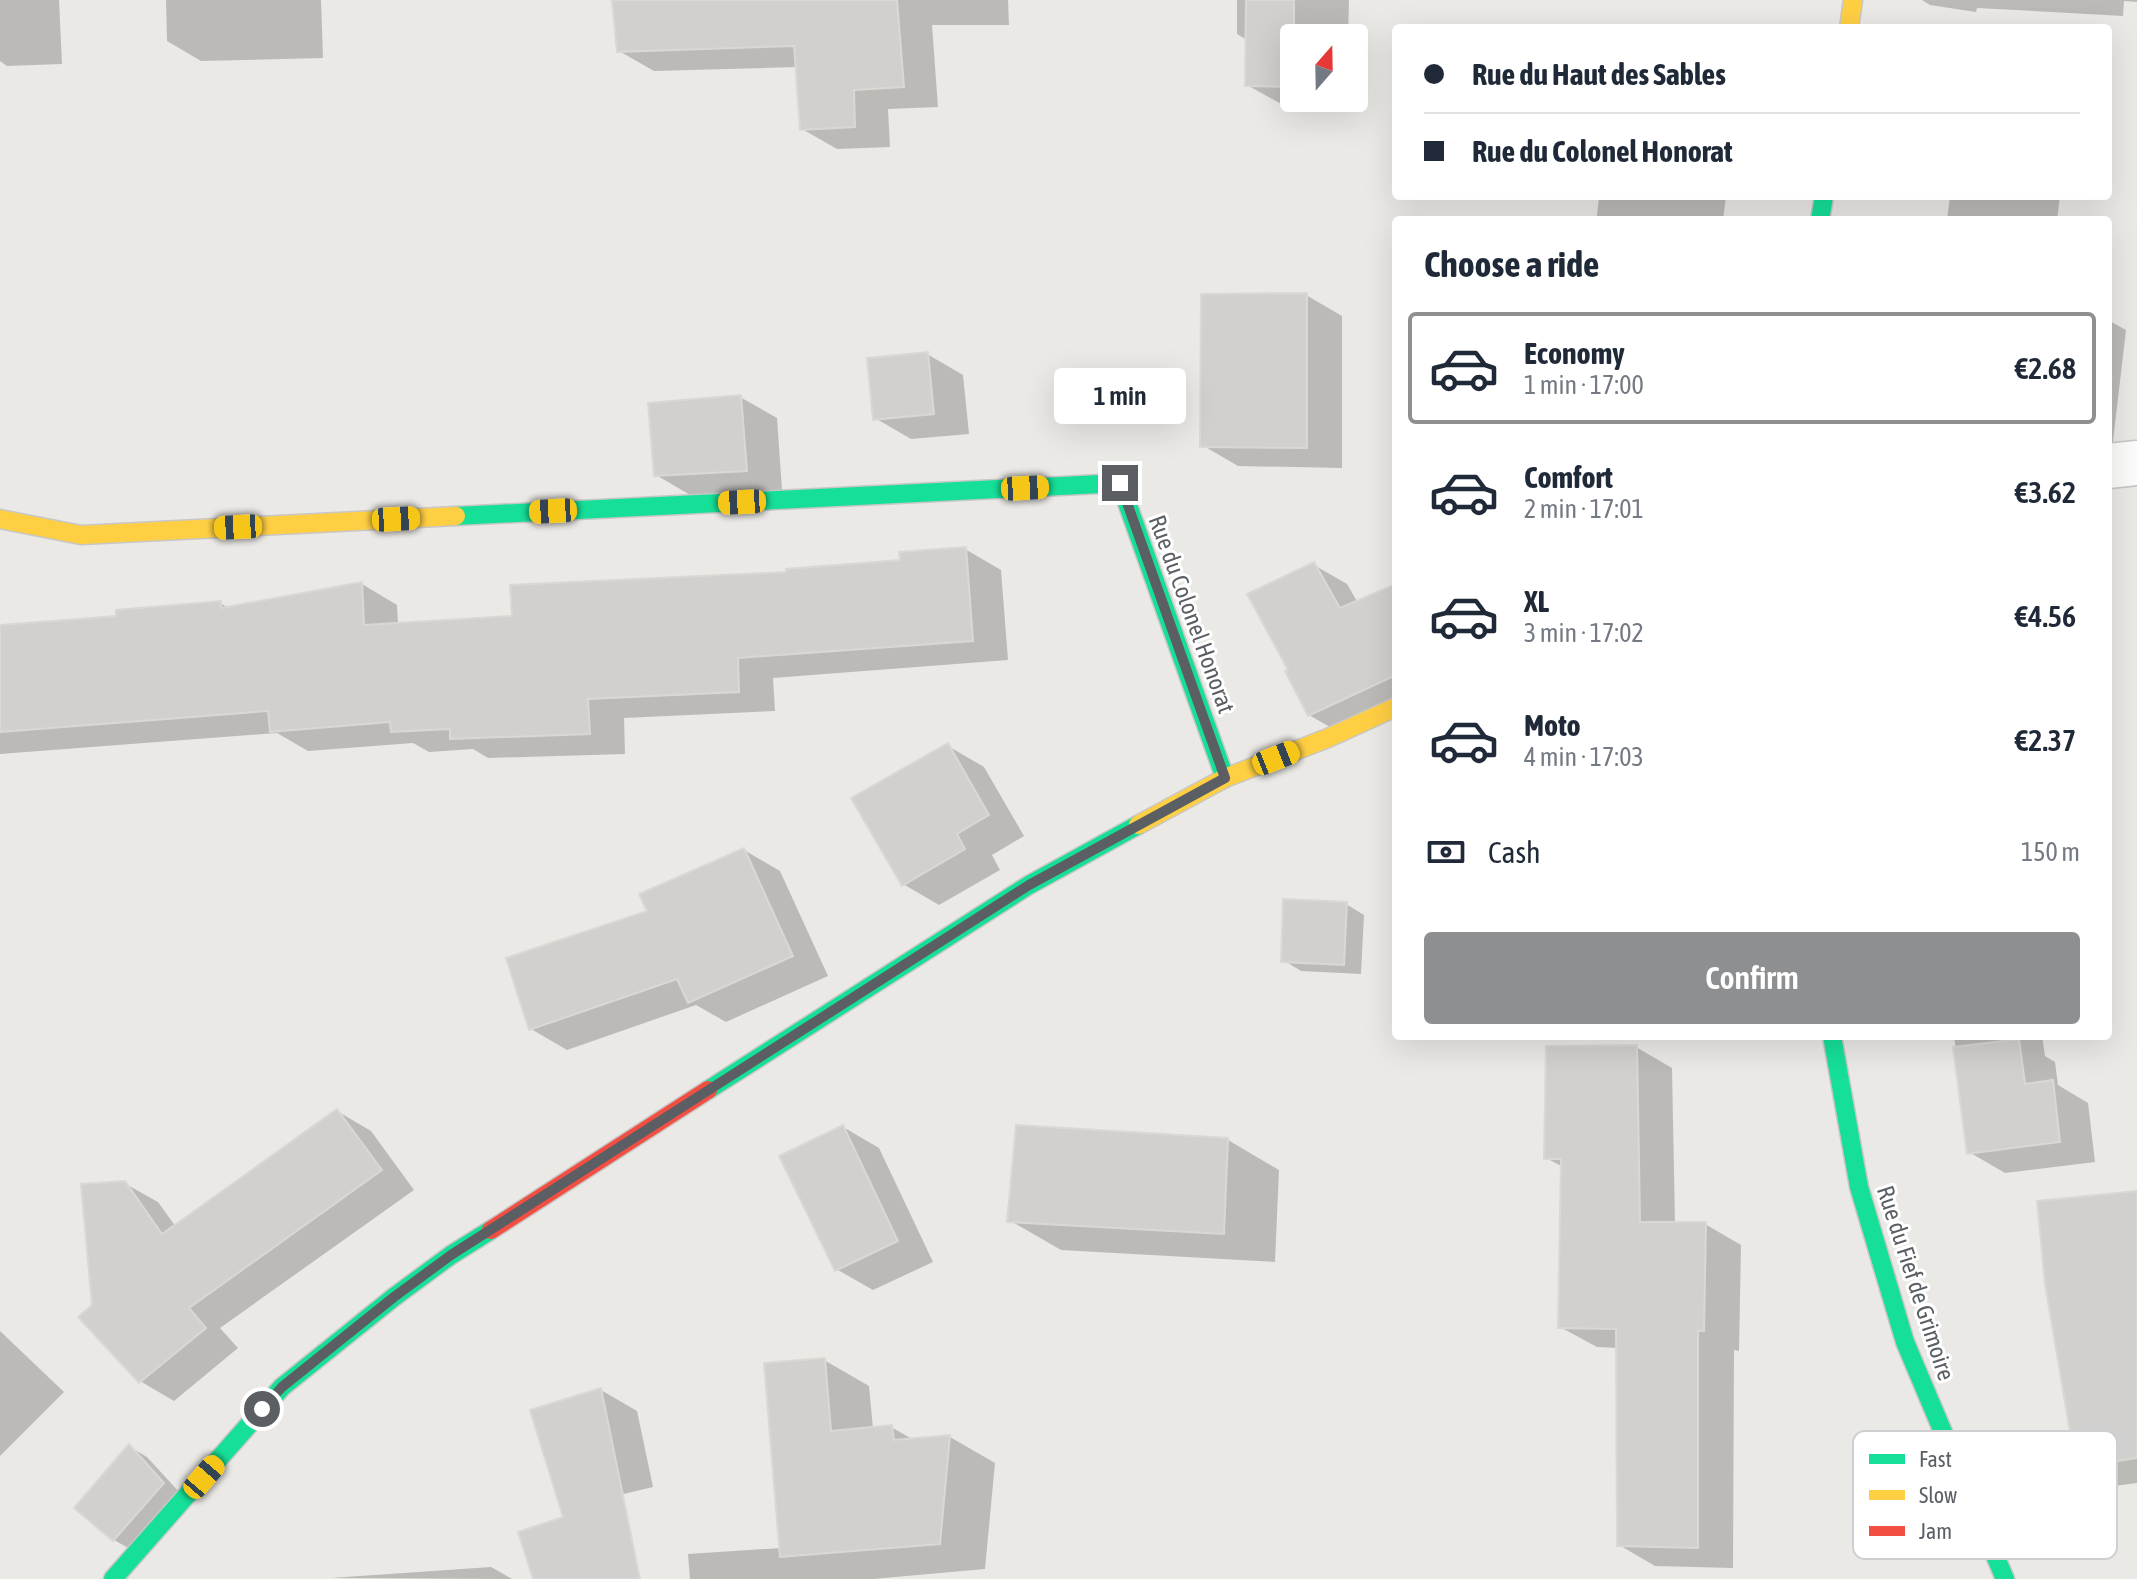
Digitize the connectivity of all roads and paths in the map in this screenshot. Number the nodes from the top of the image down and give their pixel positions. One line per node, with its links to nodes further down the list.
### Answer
1 (1853, 0): 2 (street)
2 (1850, 24)
3 (2137, 463): 4 (street)
4 (2112, 466)
5 (0, 519): 7 (street, Rue du Colonel Honorat)
6 (1392, 709): 7 (street)
7 (1225, 778): 11 (street)
8 (1833, 1040): 9 (street, Rue du Fief de Grimoire)
9 (1943, 1431)
10 (1997, 1559): 12 (street, Rue du Fief de Grimoire)
11 (113, 1579)
12 (2005, 1579)

